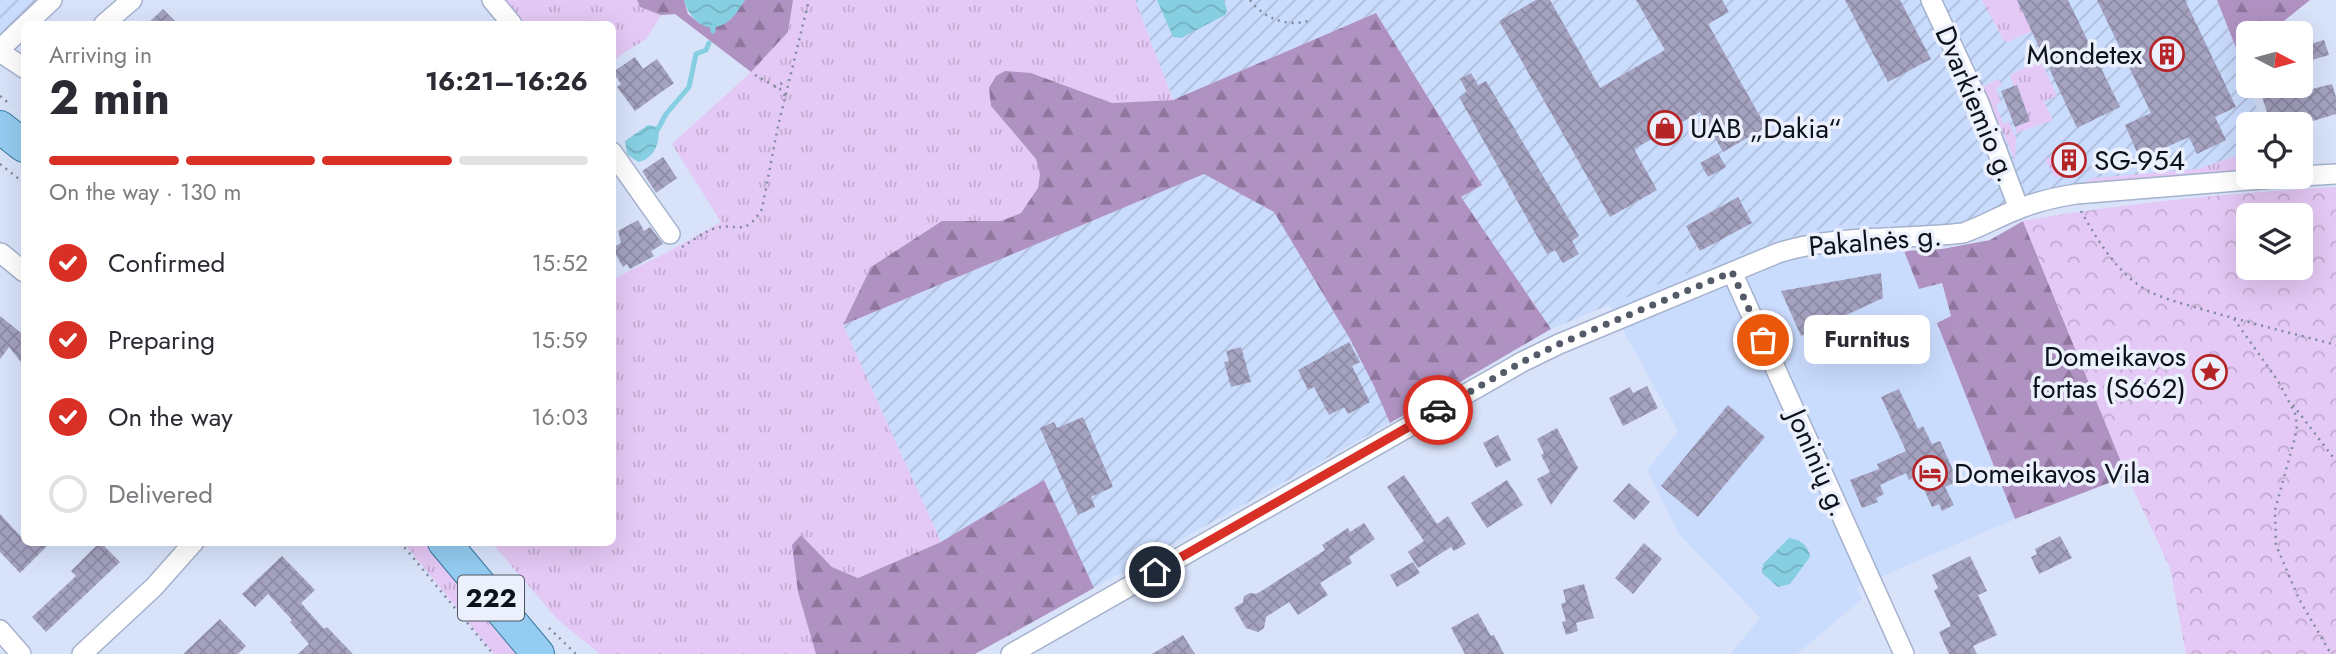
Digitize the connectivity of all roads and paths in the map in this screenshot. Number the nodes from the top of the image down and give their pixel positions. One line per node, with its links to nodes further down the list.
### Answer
1 (52, 0): 8 (street)
2 (132, 0): 9 (street)
3 (492, 0): 10 (street)
4 (810, 0): 15 (path)
5 (1250, 0): 7 (path)
6 (1931, 0): 27 (street, Dvarkiemio g.)
7 (1311, 19)
8 (30, 21)
9 (108, 21)
10 (510, 21)
11 (21, 30): 12 (street)
12 (0, 50): 13 (street)
13 (21, 66)
14 (755, 75): 16 (path)
15 (790, 79): 16 (path); 17 (path)
16 (774, 87): 17 (path)
17 (785, 96): 28 (path)
18 (0, 127): 19 (main road)
19 (21, 144)
20 (616, 158): 28 (street)
21 (0, 164): 24 (path)
22 (2336, 174): 23 (street)
23 (2313, 175)
24 (21, 181)
25 (2236, 181): 26 (street, Pakalnės g.)
26 (2076, 194): 27 (street, Pakalnės g.); 32 (path)
27 (2019, 209): 31 (street, Pakalnės g.)
28 (670, 234)
29 (1, 253): 30 (street)
30 (21, 270)
31 (1732, 272): 44 (street, Pakalnės g.); 45 (street, Joninių g.)
32 (2234, 319): 33 (path); 34 (path)
33 (2336, 345)
34 (2291, 403): 35 (path); 46 (path)
35 (2336, 461)
36 (190, 546): 41 (street)
37 (403, 546): 42 (path)
38 (447, 546): 43 (main road, 222)
39 (0, 630): 40 (street)
40 (21, 654)
41 (82, 654)
42 (493, 654)
43 (538, 654)
44 (1012, 654)
45 (1904, 654)
46 (2331, 654)

